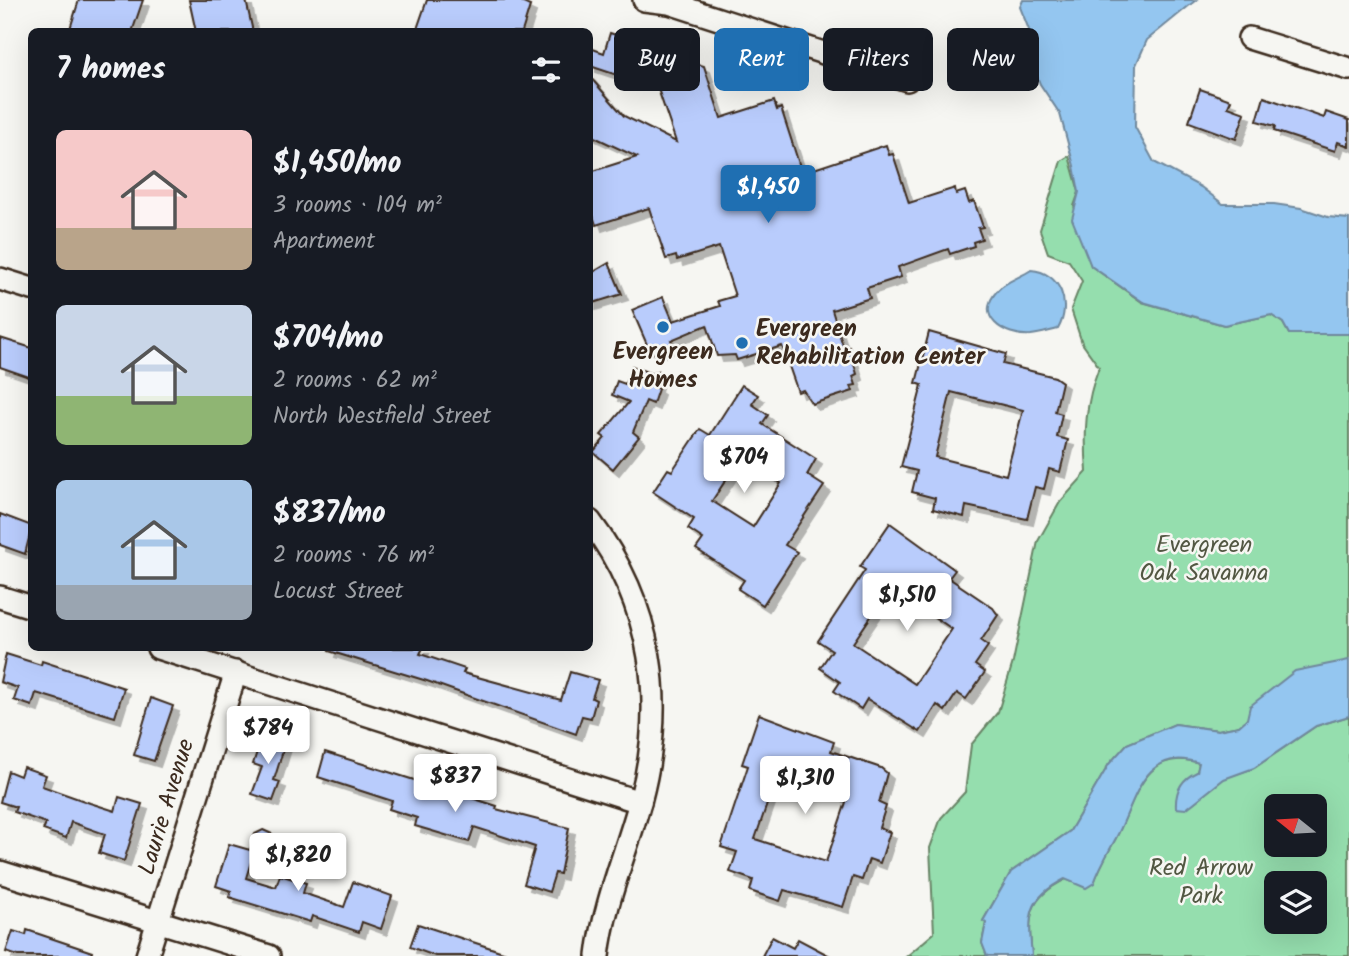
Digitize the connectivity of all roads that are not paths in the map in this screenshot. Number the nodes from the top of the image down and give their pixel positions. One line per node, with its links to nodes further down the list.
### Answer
1 (644, 0): 3 (street)
2 (1249, 38): 4 (street)
3 (823, 53)
4 (1349, 69)
5 (0, 279): 6 (street)
6 (28, 288)
7 (593, 526): 12 (street)
8 (0, 597): 9 (street)
9 (28, 606)
10 (168, 651): 11 (street)
11 (236, 672): 12 (street); 14 (street, Laurie Avenue)
12 (640, 802): 17 (street)
13 (0, 872): 14 (street)
14 (158, 922): 15 (street, Laurie Avenue); 16 (street)
15 (148, 956)
16 (269, 956)
17 (598, 956)

